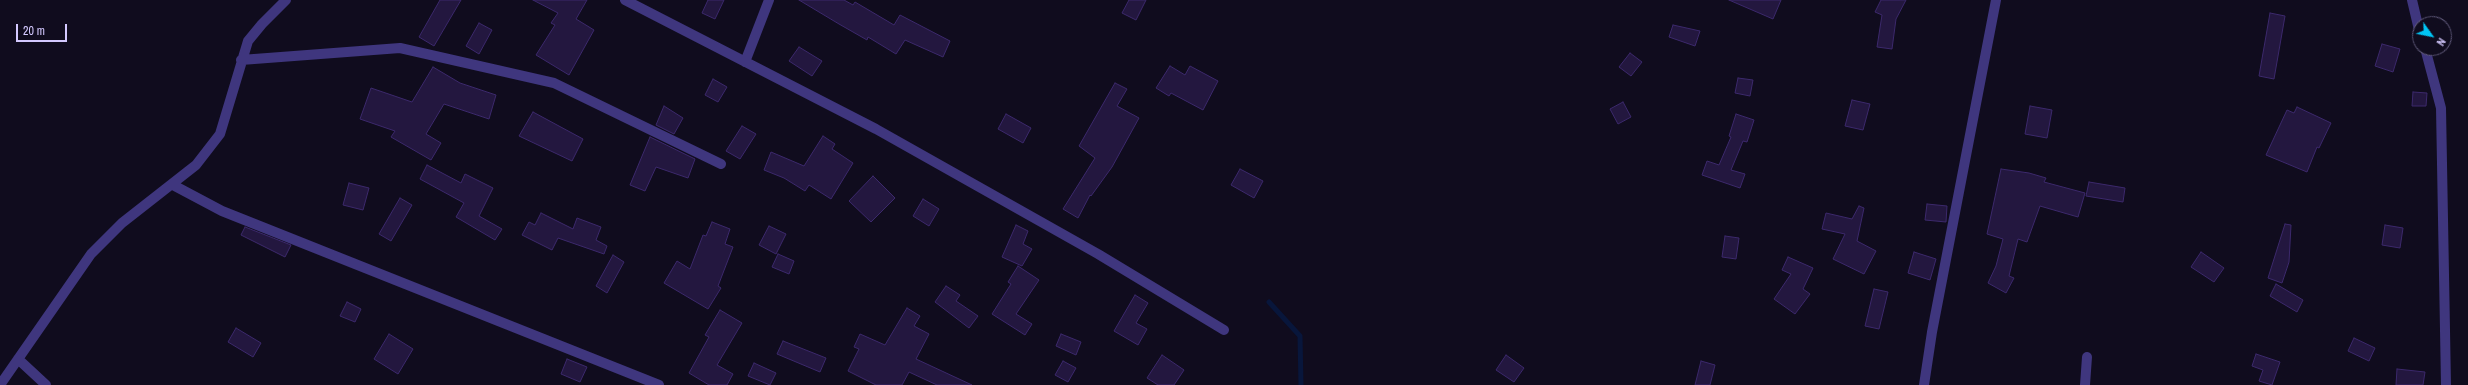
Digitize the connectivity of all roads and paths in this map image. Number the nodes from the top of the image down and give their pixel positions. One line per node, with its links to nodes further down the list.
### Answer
1 (286, 0): 8 (street)
2 (625, 0): 9 (street)
3 (769, 0): 9 (street)
4 (1996, 0): 18 (street)
5 (2412, 0): 6 (street)
6 (2416, 16)
7 (2427, 56): 20 (street)
8 (241, 60): 10 (street); 11 (street)
9 (746, 62): 12 (street)
10 (721, 164)
11 (173, 185): 14 (street); 17 (street)
12 (1224, 330)
13 (2087, 357): 19 (street)
14 (18, 359): 15 (street); 16 (street)
15 (0, 385)
16 (46, 385)
17 (659, 385)
18 (1924, 385)
19 (2084, 385)
20 (2446, 385)

